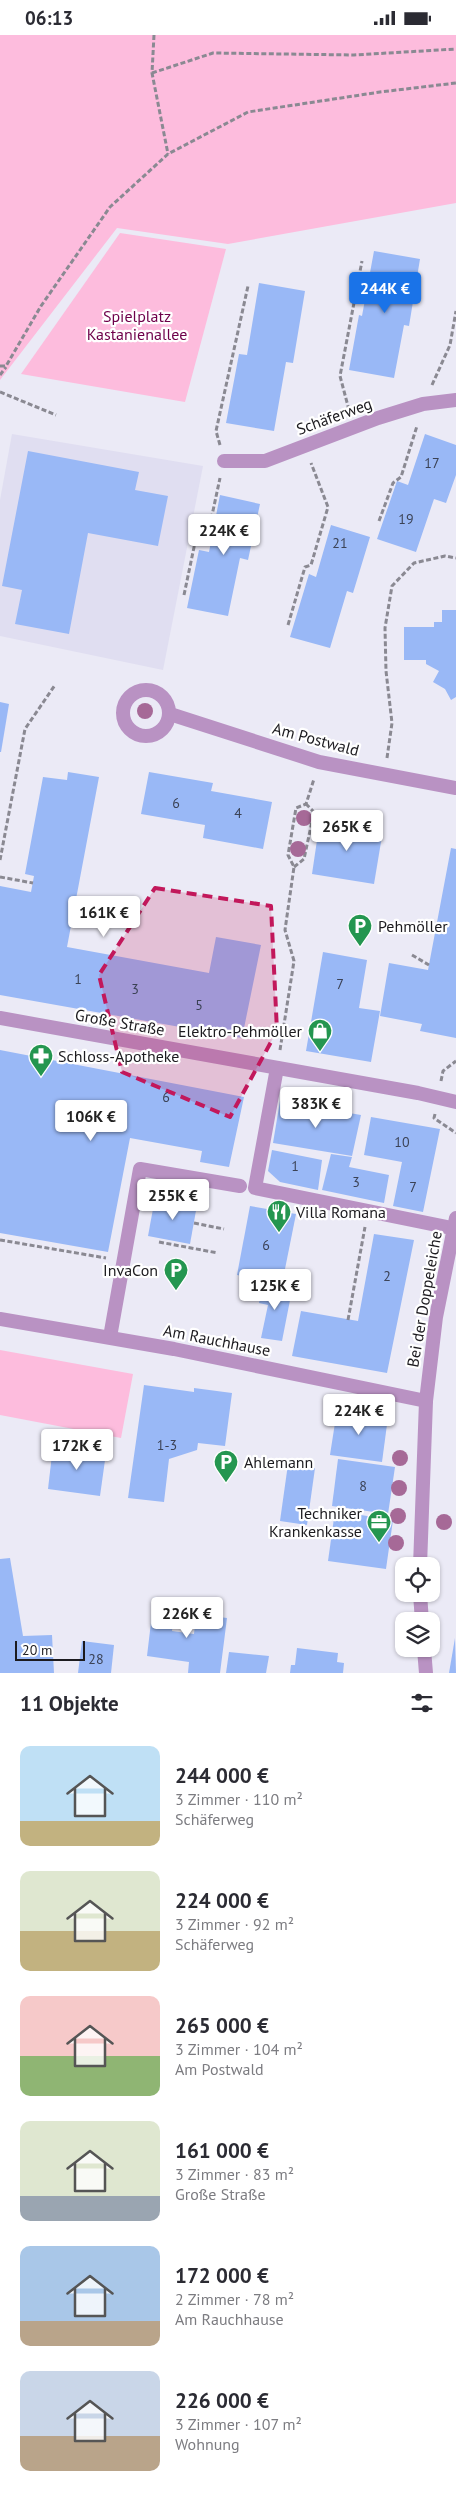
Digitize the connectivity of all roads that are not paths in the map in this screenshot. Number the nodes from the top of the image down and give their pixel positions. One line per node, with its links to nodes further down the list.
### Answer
1 (456, 401): 2 (street, Schäferweg)
2 (224, 461)
3 (170, 714): 4 (street, Am Postwald)
4 (456, 788)
5 (6, 1019): 6 (street, Große Straße)
6 (276, 1067): 7 (street, Große Straße); 9 (street)
7 (456, 1102)
8 (240, 1186): 11 (street)
9 (455, 1225): 12 (street, Bei der Doppeleiche)
10 (0, 1319): 11 (street, Am Rauchhause)
11 (110, 1337): 12 (street, Am Rauchhause)
12 (426, 1401): 13 (street, Bei der Doppeleiche)
13 (420, 1557)
14 (425, 1657): 15 (street)
15 (426, 1673)

